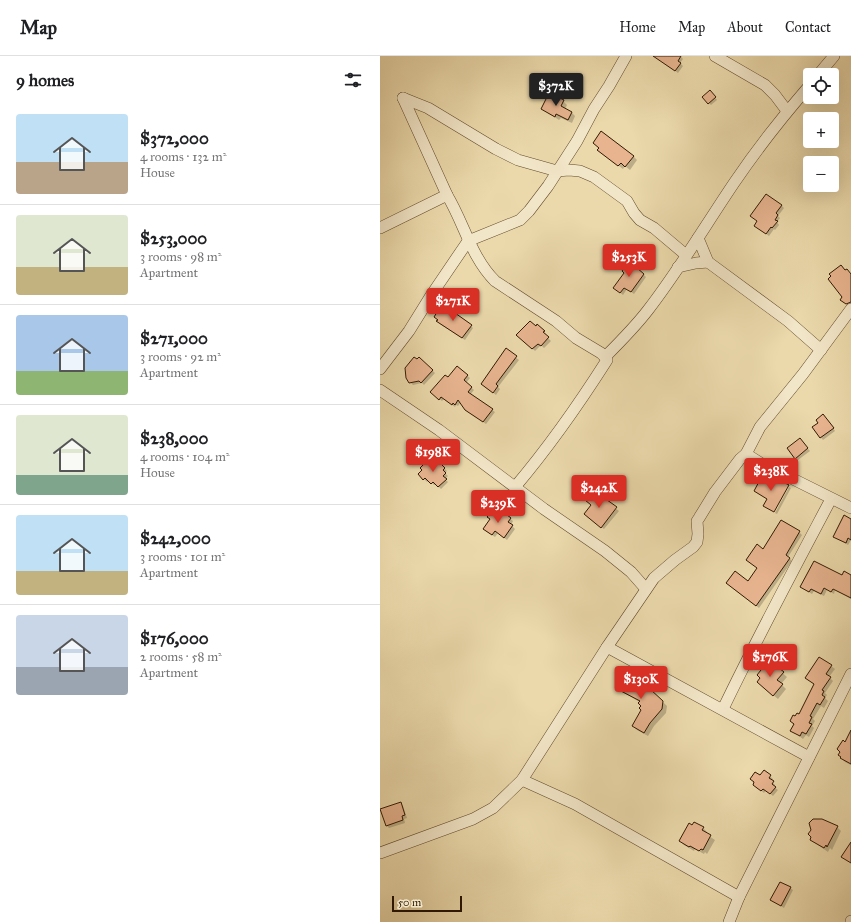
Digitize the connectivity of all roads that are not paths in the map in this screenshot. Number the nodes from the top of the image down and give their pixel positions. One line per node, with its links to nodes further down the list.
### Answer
1 (626, 56): 7 (street)
2 (715, 56): 6 (street)
3 (834, 56): 4 (street)
4 (824, 68)
5 (803, 92): 6 (street)
6 (787, 111): 10 (street)
7 (557, 171): 8 (street); 11 (street); 12 (street)
8 (447, 195): 9 (street); 11 (street)
9 (380, 228)
10 (698, 238): 12 (street); 13 (street)
11 (468, 241): 17 (street); 18 (street)
12 (686, 255): 14 (street)
13 (708, 262): 14 (street); 16 (street)
14 (678, 267): 17 (street)
15 (851, 309): 16 (street)
16 (821, 350): 20 (street)
17 (605, 357): 21 (street)
18 (380, 369)
19 (380, 390): 21 (street)
20 (746, 454): 22 (street); 24 (street)
21 (515, 487): 24 (street)
22 (831, 499): 23 (street); 27 (street)
23 (851, 508)
24 (646, 589): 25 (street)
25 (607, 647): 27 (street); 29 (street)
26 (851, 674): 28 (street)
27 (723, 709): 28 (street)
28 (809, 757): 31 (street)
29 (522, 780): 30 (street); 31 (street)
30 (380, 853)
31 (739, 897): 32 (street)
32 (729, 922)

